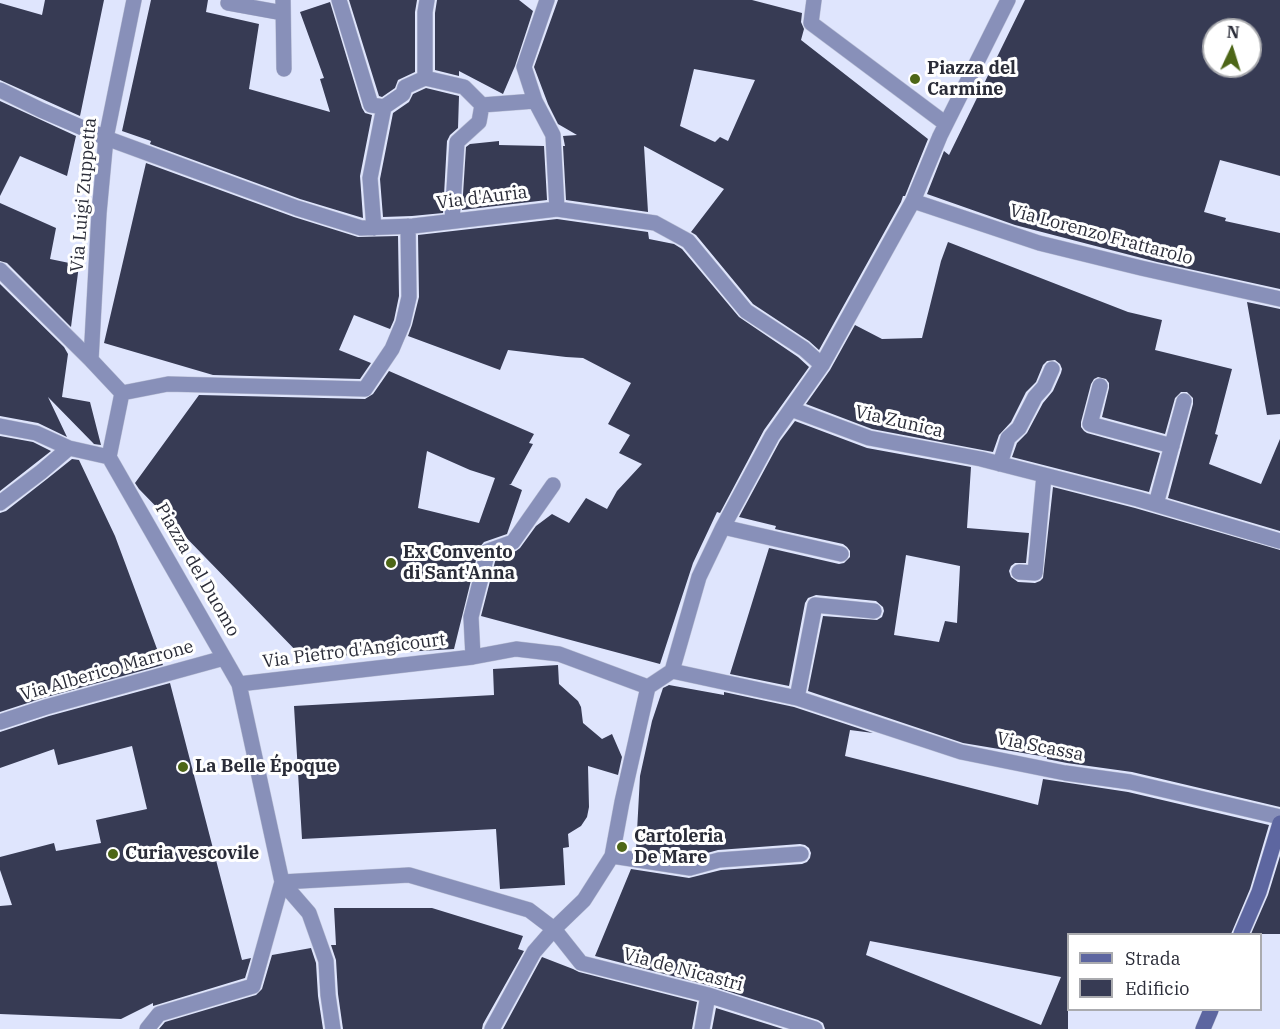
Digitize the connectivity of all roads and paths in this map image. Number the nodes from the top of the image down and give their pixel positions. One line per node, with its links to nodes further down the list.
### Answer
1 (134, 0): 16 (street, Via Luigi Zuppetta)
2 (229, 0): 8 (street)
3 (339, 0): 14 (street)
4 (427, 0): 10 (street)
5 (547, 0): 12 (street)
6 (814, 0): 15 (street)
7 (1008, 0): 15 (street)
8 (283, 7): 9 (street)
9 (284, 69)
10 (425, 78): 13 (street); 14 (street)
11 (0, 90): 16 (street, Via d'Auria)
12 (535, 101): 13 (street); 18 (street)
13 (482, 105): 19 (street)
14 (384, 107): 21 (street)
15 (946, 124): 17 (street)
16 (106, 138): 21 (street, Via d'Auria); 24 (street, Via Luigi Zuppetta)
17 (914, 201): 23 (street, Via Lorenzo Frattarolo); 25 (street)
18 (557, 209): 19 (street, Via d'Auria); 25 (street, Via d'Auria)
19 (452, 221): 20 (street, Via d'Auria)
20 (408, 226): 21 (street, Via d'Auria); 28 (street)
21 (374, 228)
22 (0, 270): 24 (street)
23 (1280, 299)
24 (91, 360): 28 (street)
25 (822, 365): 30 (street)
26 (1052, 369): 35 (street)
27 (1100, 386): 32 (street)
28 (122, 393): 34 (street)
29 (1184, 401): 32 (street)
30 (791, 409): 35 (street, Via Zunica); 40 (street)
31 (0, 426): 33 (street)
32 (1172, 446): 39 (street)
33 (69, 448): 34 (street); 38 (street)
34 (110, 457): 46 (street, Piazza del Duomo)
35 (1000, 464): 36 (street, Via Zunica)
36 (1044, 475): 39 (street, Via Zunica); 43 (street)
37 (553, 485): 45 (street, Via Pietro d'Angicourt)
38 (0, 503)
39 (1156, 504): 41 (street, Via Zunica)
40 (723, 527): 42 (street); 47 (street)
41 (1280, 541)
42 (841, 554)
43 (1019, 572)
44 (874, 611): 50 (street)
45 (473, 657): 48 (street, Via Pietro d'Angicourt); 49 (street, Via Pietro d'Angicourt)
46 (224, 658): 48 (street, Piazza del Duomo); 51 (street, Via Alberico Marrone)
47 (672, 671): 49 (street); 50 (street, Via Scassa)
48 (239, 684): 56 (street, Piazza del Duomo)
49 (648, 687): 55 (street)
50 (797, 698): 52 (street, Via Scassa)
51 (0, 722)
52 (1280, 817)
53 (1280, 823): 58 (street)
54 (801, 854): 55 (street)
55 (612, 856): 57 (street)
56 (282, 882): 57 (street, Via de Nicastri); 61 (street); 62 (street)
57 (554, 929): 59 (street, Via de Nicastri); 63 (street)
58 (1241, 933)
59 (708, 995): 64 (street); 65 (street, Via de Nicastri)
60 (1211, 1011): 66 (street)
61 (147, 1029)
62 (333, 1029)
63 (492, 1029)
64 (702, 1029)
65 (815, 1029)
66 (1203, 1029)

